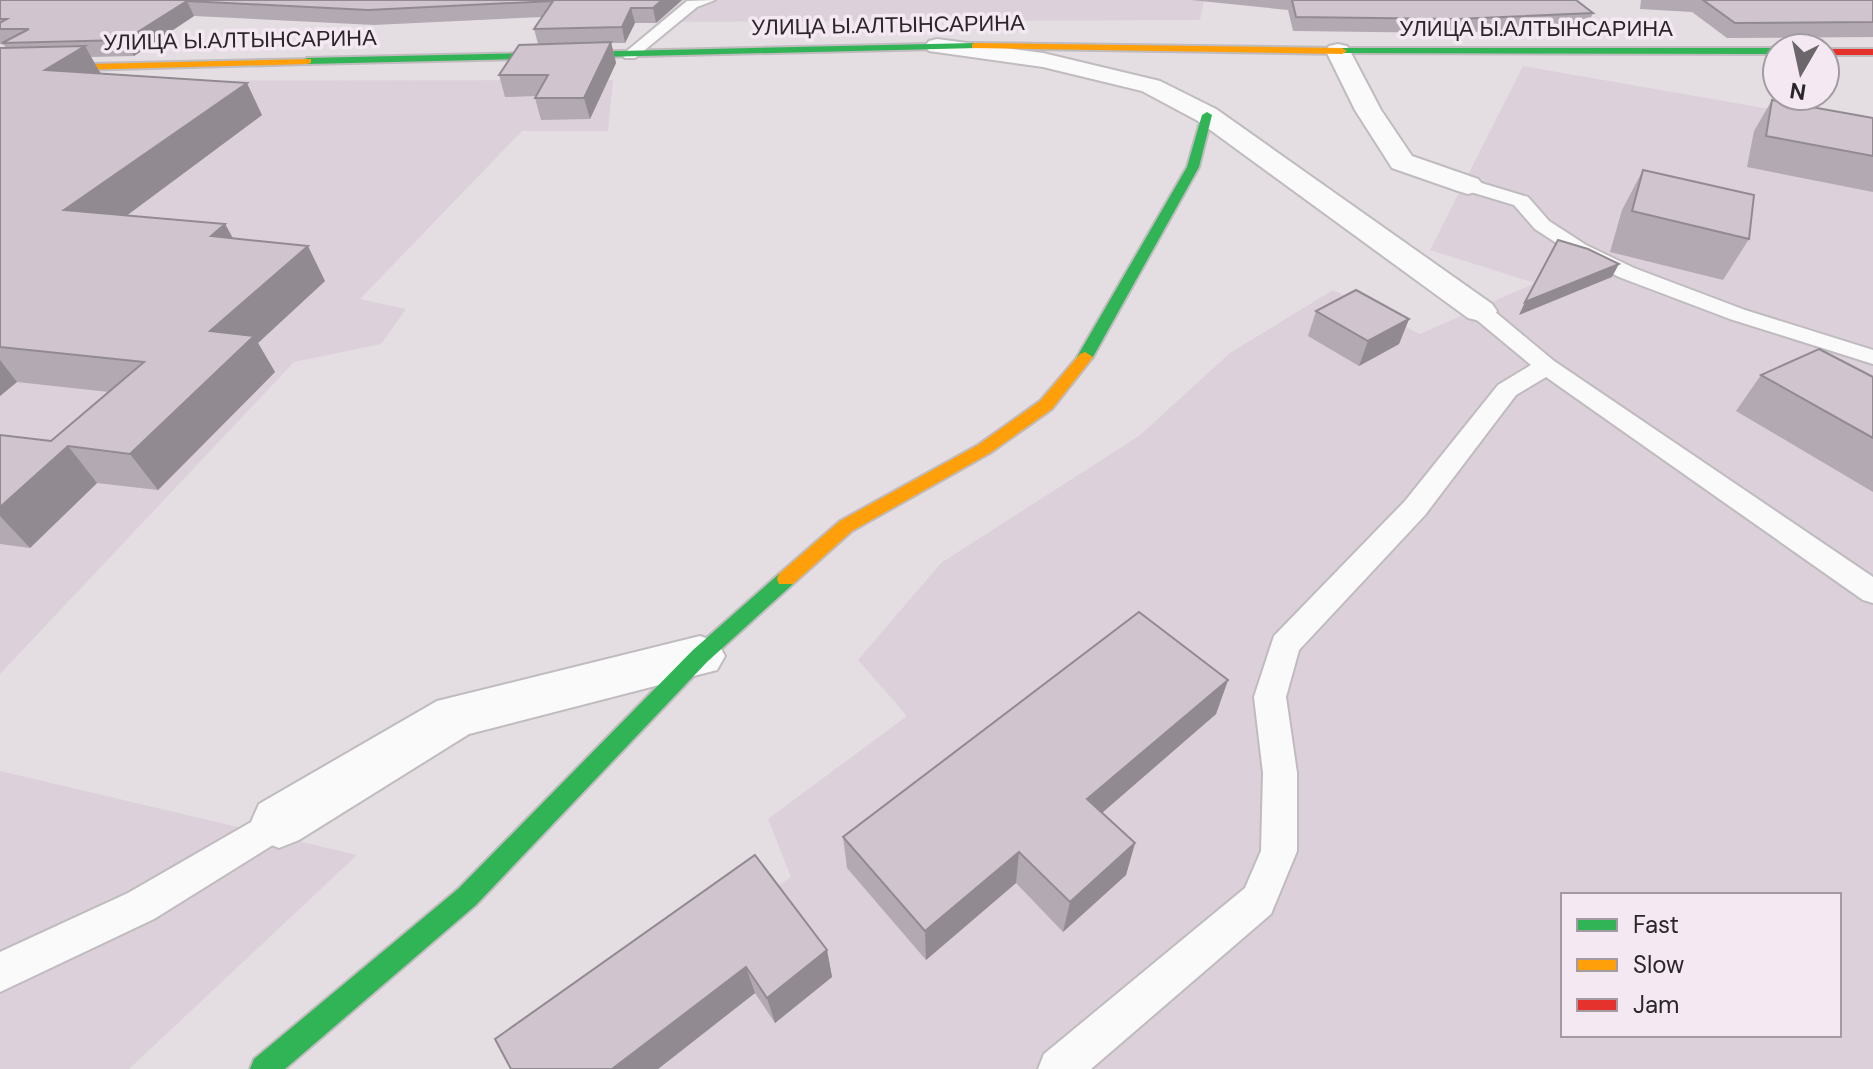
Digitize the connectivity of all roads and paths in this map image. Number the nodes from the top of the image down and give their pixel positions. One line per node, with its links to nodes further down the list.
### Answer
1 (708, 0): 7 (lane)
2 (935, 45): 3 (street, УЛИЦА Ы.АЛТЫНСАРИНА); 7 (street, УЛИЦА Ы.АЛТЫНСАРИНА); 9 (street)
3 (1338, 51): 4 (street, УЛИЦА Ы.АЛТЫНСАРИНА); 10 (street)
4 (1761, 51)
5 (1841, 52): 6 (street)
6 (1873, 52)
7 (630, 55): 8 (street, УЛИЦА Ы.АЛТЫНСАРИНА)
8 (0, 69)
9 (1207, 115): 11 (street); 15 (street)
10 (1468, 185): 12 (lane)
11 (1480, 311): 13 (lane)
12 (1873, 357)
13 (1546, 366): 14 (lane); 19 (lane)
14 (1873, 592)
15 (700, 656): 16 (street); 18 (street)
16 (279, 822): 17 (lane)
17 (0, 972)
18 (264, 1069)
19 (1059, 1069)

